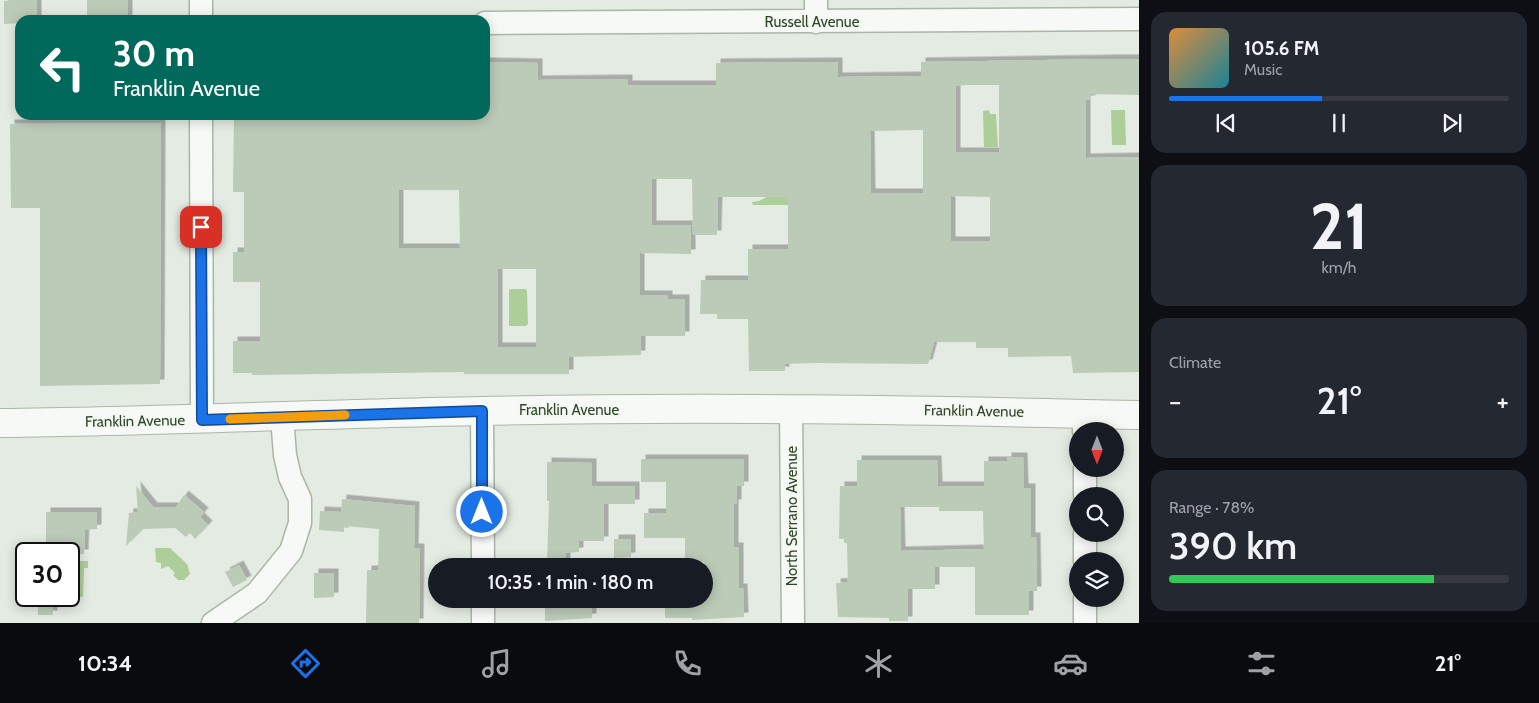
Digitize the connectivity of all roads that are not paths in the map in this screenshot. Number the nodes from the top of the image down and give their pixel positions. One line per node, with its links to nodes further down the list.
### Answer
1 (201, 0): 3 (street)
2 (816, 11): 4 (street, Russell Avenue); 5 (street, Russell Avenue)
3 (201, 15)
4 (1139, 20)
5 (490, 23)
6 (201, 120): 11 (street)
7 (791, 410): 8 (street, Franklin Avenue); 12 (street, Franklin Avenue); 19 (street, North Serrano Avenue)
8 (482, 411): 10 (street, Franklin Avenue); 14 (street)
9 (1139, 415): 12 (street, Franklin Avenue)
10 (282, 417): 11 (street, Franklin Avenue); 17 (street)
11 (202, 420): 13 (street, Franklin Avenue)
12 (1084, 422)
13 (0, 423)
14 (483, 558)
15 (1085, 607): 20 (street)
16 (483, 608): 18 (street)
17 (212, 623)
18 (483, 623)
19 (793, 623)
20 (1085, 623)

